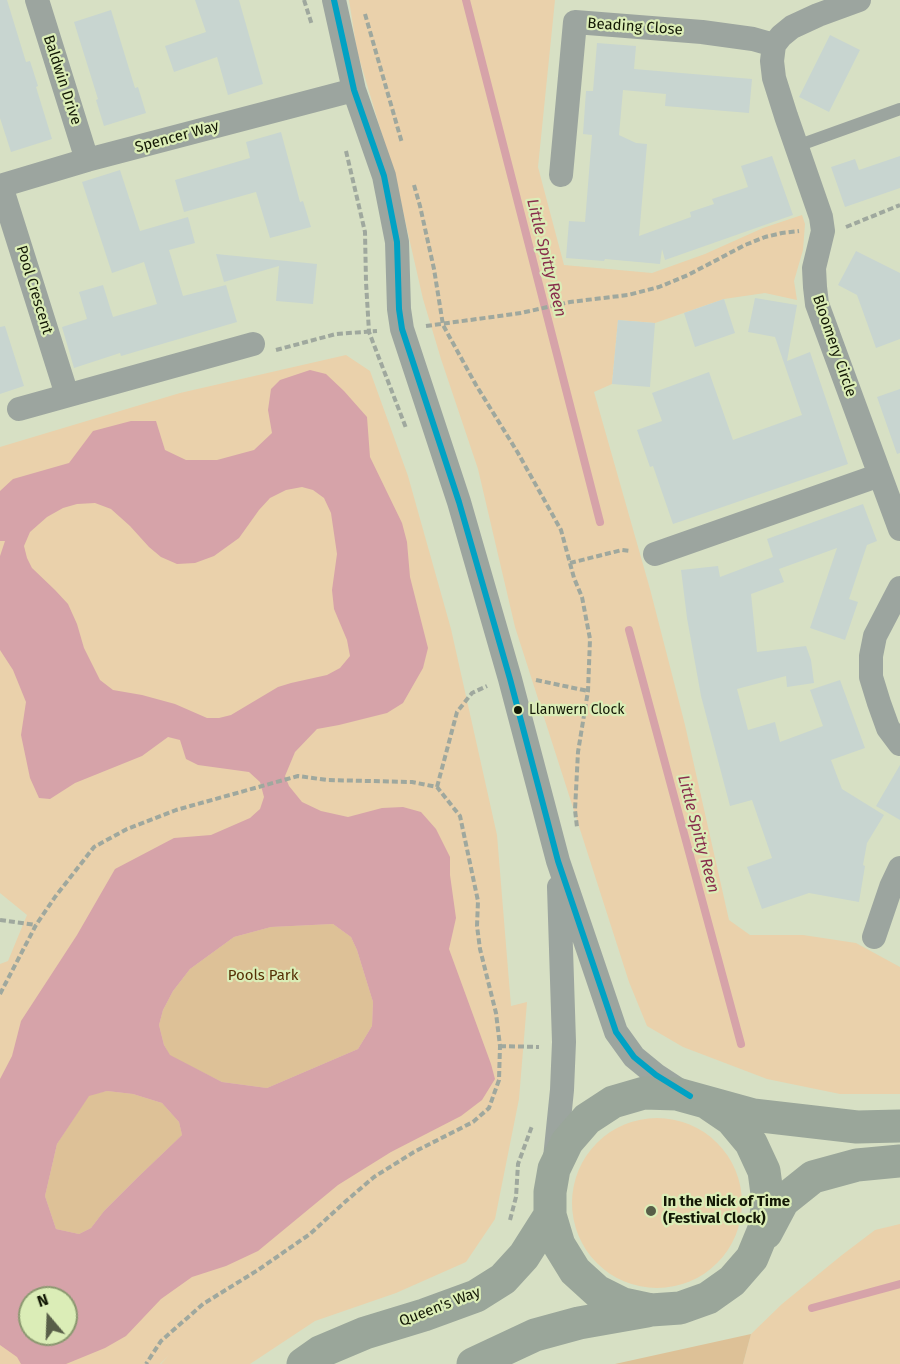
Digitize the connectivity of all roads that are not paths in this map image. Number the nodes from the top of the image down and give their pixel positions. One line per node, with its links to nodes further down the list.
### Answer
1 (37, 0): 8 (street, Baldwin Drive)
2 (334, 0): 5 (street)
3 (859, 0): 4 (street)
4 (774, 45): 7 (street, Bloomery Circle); 9 (street, Beading Close)
5 (354, 90): 8 (street, Spencer Way); 19 (street)
6 (900, 109): 7 (lane)
7 (797, 146): 14 (street, Bloomery Circle)
8 (87, 160): 10 (street, Spencer Way)
9 (561, 175)
10 (0, 186): 12 (street, Pool Crescent)
11 (253, 344): 12 (street)
12 (67, 395): 13 (street)
13 (19, 409)
14 (880, 476): 15 (street, Bloomery Circle); 16 (street)
15 (900, 529)
16 (655, 554)
17 (900, 588): 18 (street)
18 (900, 744)
19 (558, 861): 22 (street); 25 (street)
20 (900, 868): 21 (street)
21 (874, 937)
22 (698, 1099): 23 (main road); 25 (main road); 27 (main road)
23 (900, 1126)
24 (900, 1161): 27 (main road)
25 (554, 1169): 26 (main road)
26 (550, 1215): 28 (main road); 29 (main road, Queen's Way)
27 (752, 1258): 28 (main road)
28 (651, 1310): 30 (main road)
29 (303, 1364)
30 (473, 1364)

